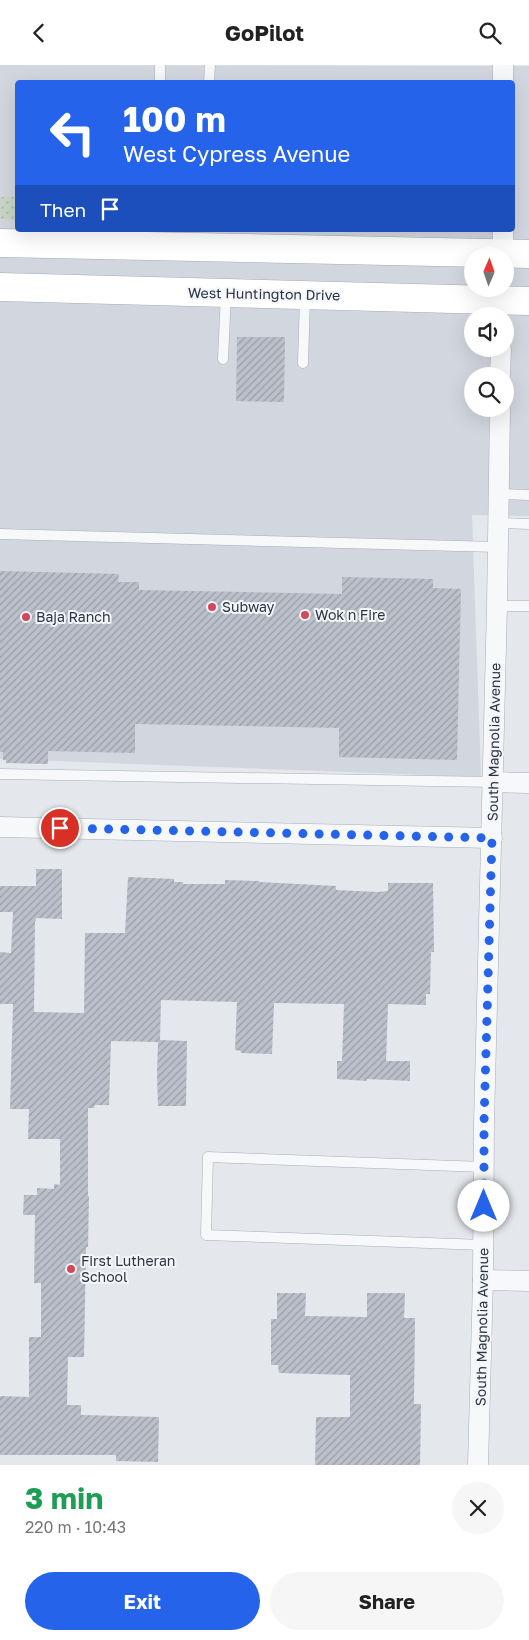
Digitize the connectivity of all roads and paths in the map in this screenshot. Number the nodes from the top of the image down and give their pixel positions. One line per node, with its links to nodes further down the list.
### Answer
1 (160, 65): 4 (lane)
2 (210, 65): 5 (lane)
3 (503, 65): 6 (street)
4 (160, 80)
5 (209, 80)
6 (503, 80)
7 (0, 243): 8 (main road)
8 (464, 248)
9 (0, 287): 10 (main road, West Huntington Drive)
10 (226, 293): 11 (main road, West Huntington Drive); 14 (lane)
11 (306, 295): 13 (main road, West Huntington Drive); 15 (lane)
12 (529, 301): 13 (main road, West Huntington Drive)
13 (502, 302)
14 (224, 359)
15 (303, 363)
16 (500, 417): 17 (street, South Magnolia Avenue)
17 (499, 494): 18 (lane); 19 (street, South Magnolia Avenue)
18 (529, 495)
19 (498, 523): 20 (lane); 22 (street, South Magnolia Avenue)
20 (529, 524)
21 (0, 534): 22 (lane)
22 (498, 547): 23 (street, South Magnolia Avenue)
23 (497, 606): 24 (lane); 26 (street, South Magnolia Avenue)
24 (529, 606)
25 (0, 774): 26 (lane)
26 (493, 781): 27 (street); 29 (street, South Magnolia Avenue)
27 (529, 783)
28 (0, 827): 29 (street)
29 (492, 838): 30 (street, South Magnolia Avenue)
30 (484, 1167): 31 (street, South Magnolia Avenue); 31 (lane)
31 (484, 1245): 32 (street, South Magnolia Avenue)
32 (484, 1280): 33 (street); 34 (street, South Magnolia Avenue)
33 (529, 1281)
34 (478, 1465)

